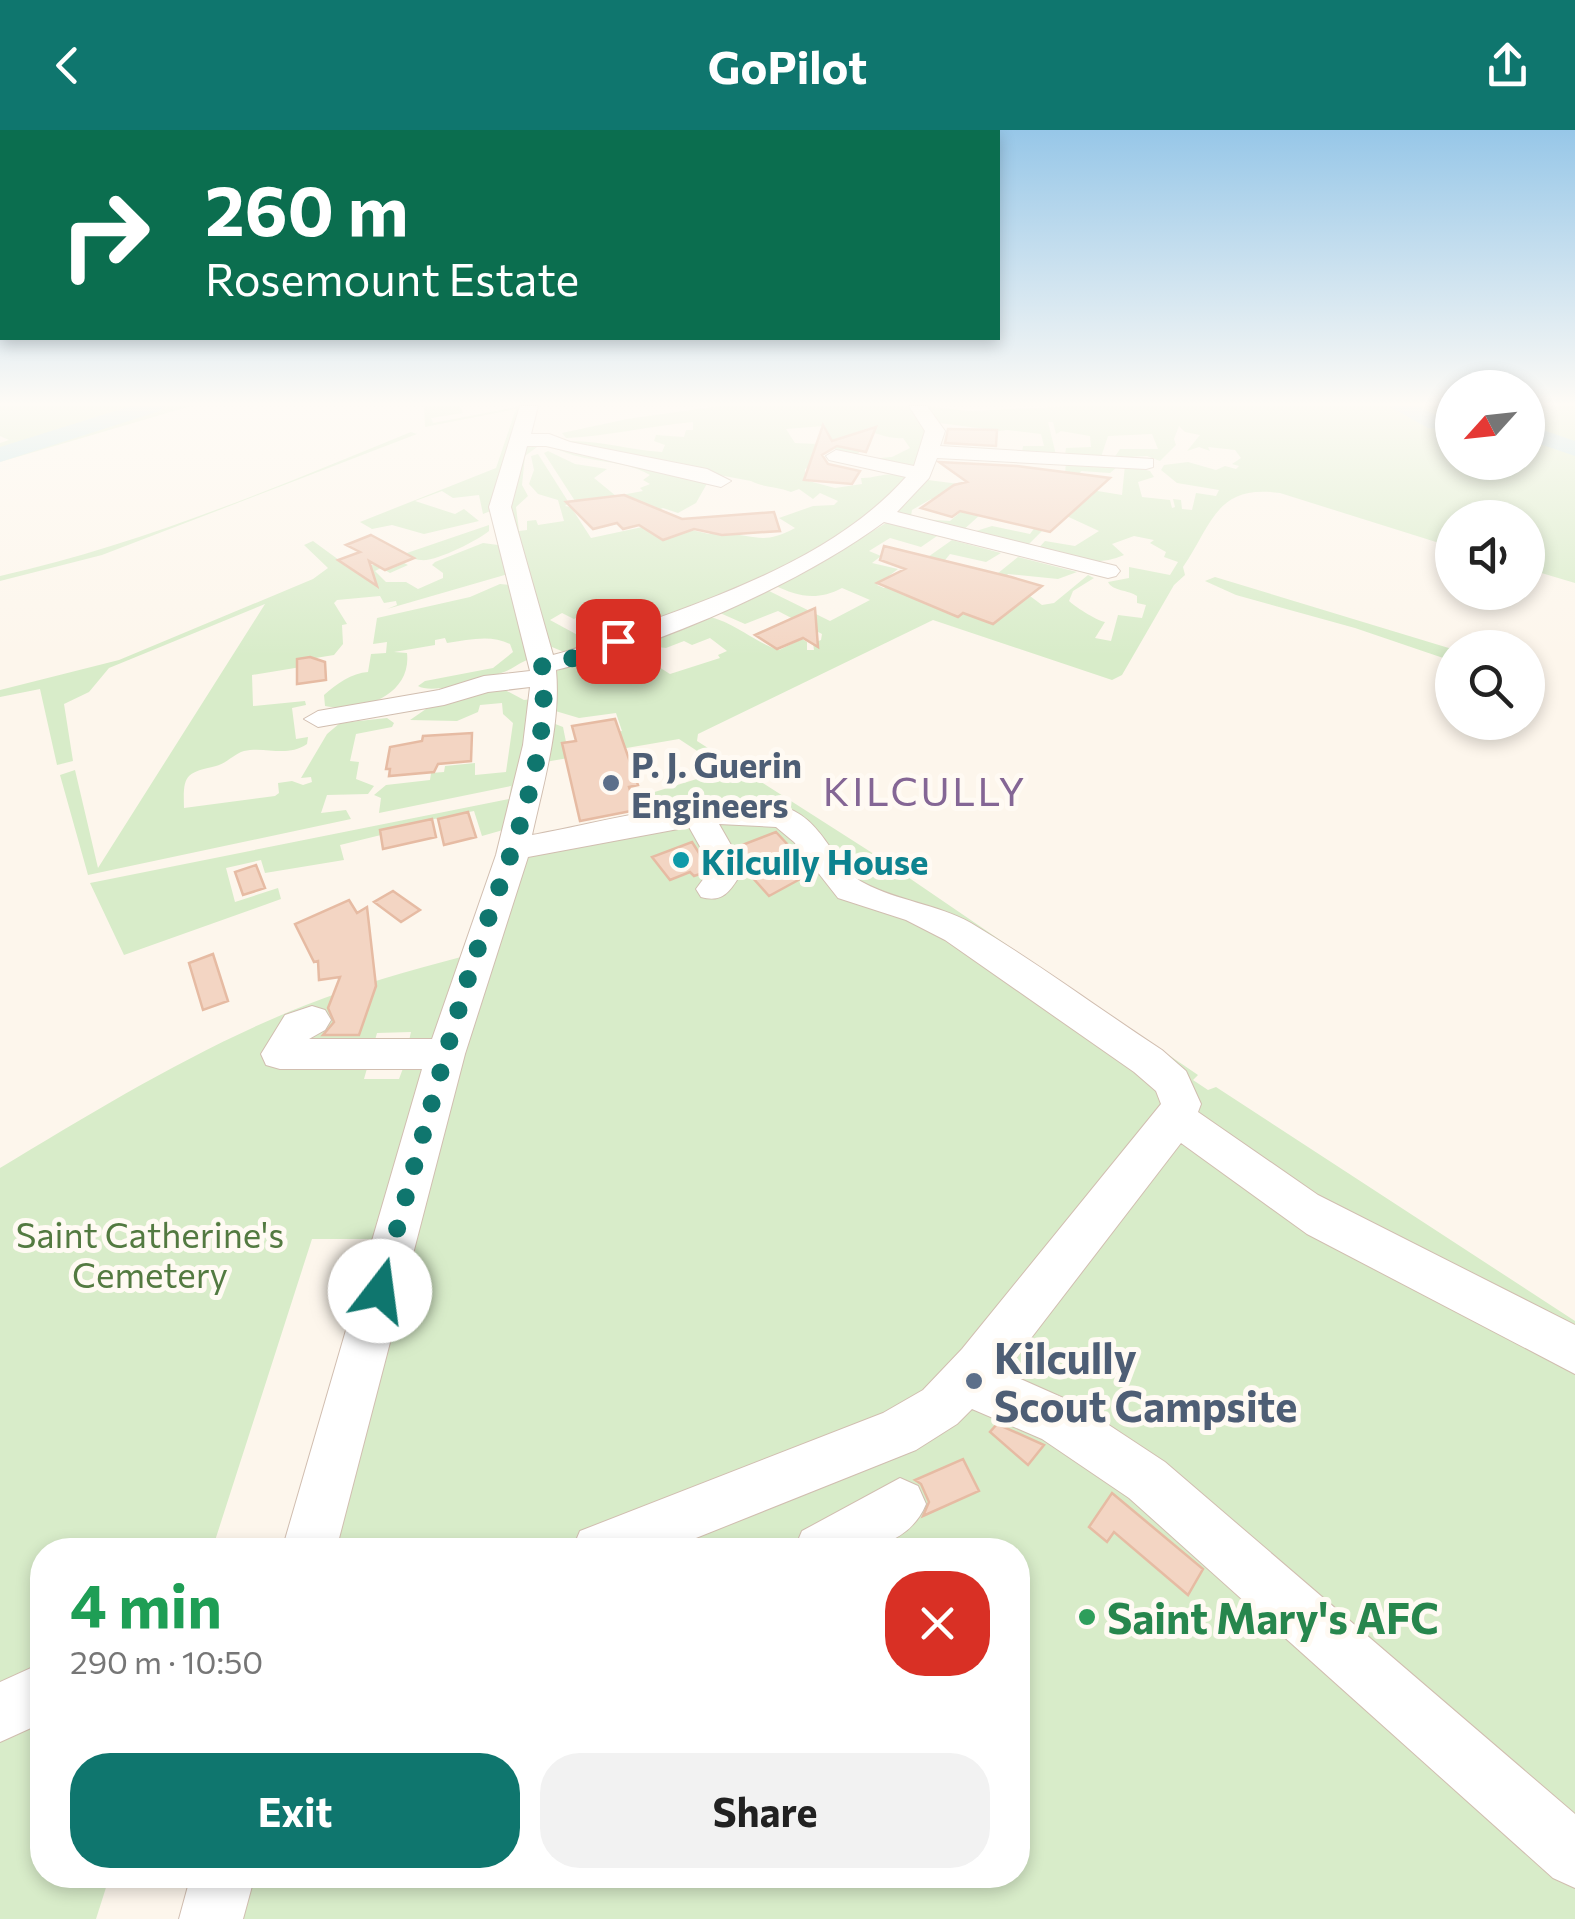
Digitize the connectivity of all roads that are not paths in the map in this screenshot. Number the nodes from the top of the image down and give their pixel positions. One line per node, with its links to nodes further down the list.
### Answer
1 (507, 489): 5 (street)
2 (907, 489): 3 (street)
3 (881, 516): 4 (street); 5 (street)
4 (1108, 572)
5 (543, 671): 6 (street); 8 (street)
6 (318, 719)
7 (698, 815): 8 (street); 9 (street); 12 (street)
8 (513, 849): 11 (street)
9 (712, 890)
10 (312, 1020): 11 (street)
11 (446, 1054): 16 (street)
12 (1176, 1120): 13 (street); 14 (street)
13 (1575, 1351)
14 (964, 1382): 17 (street); 21 (street)
15 (900, 1504): 18 (street)
16 (312, 1538)
17 (629, 1538)
18 (848, 1538)
19 (30, 1698): 20 (street)
20 (0, 1713)
21 (1575, 1856)
22 (219, 1888): 23 (street)
23 (211, 1919)

